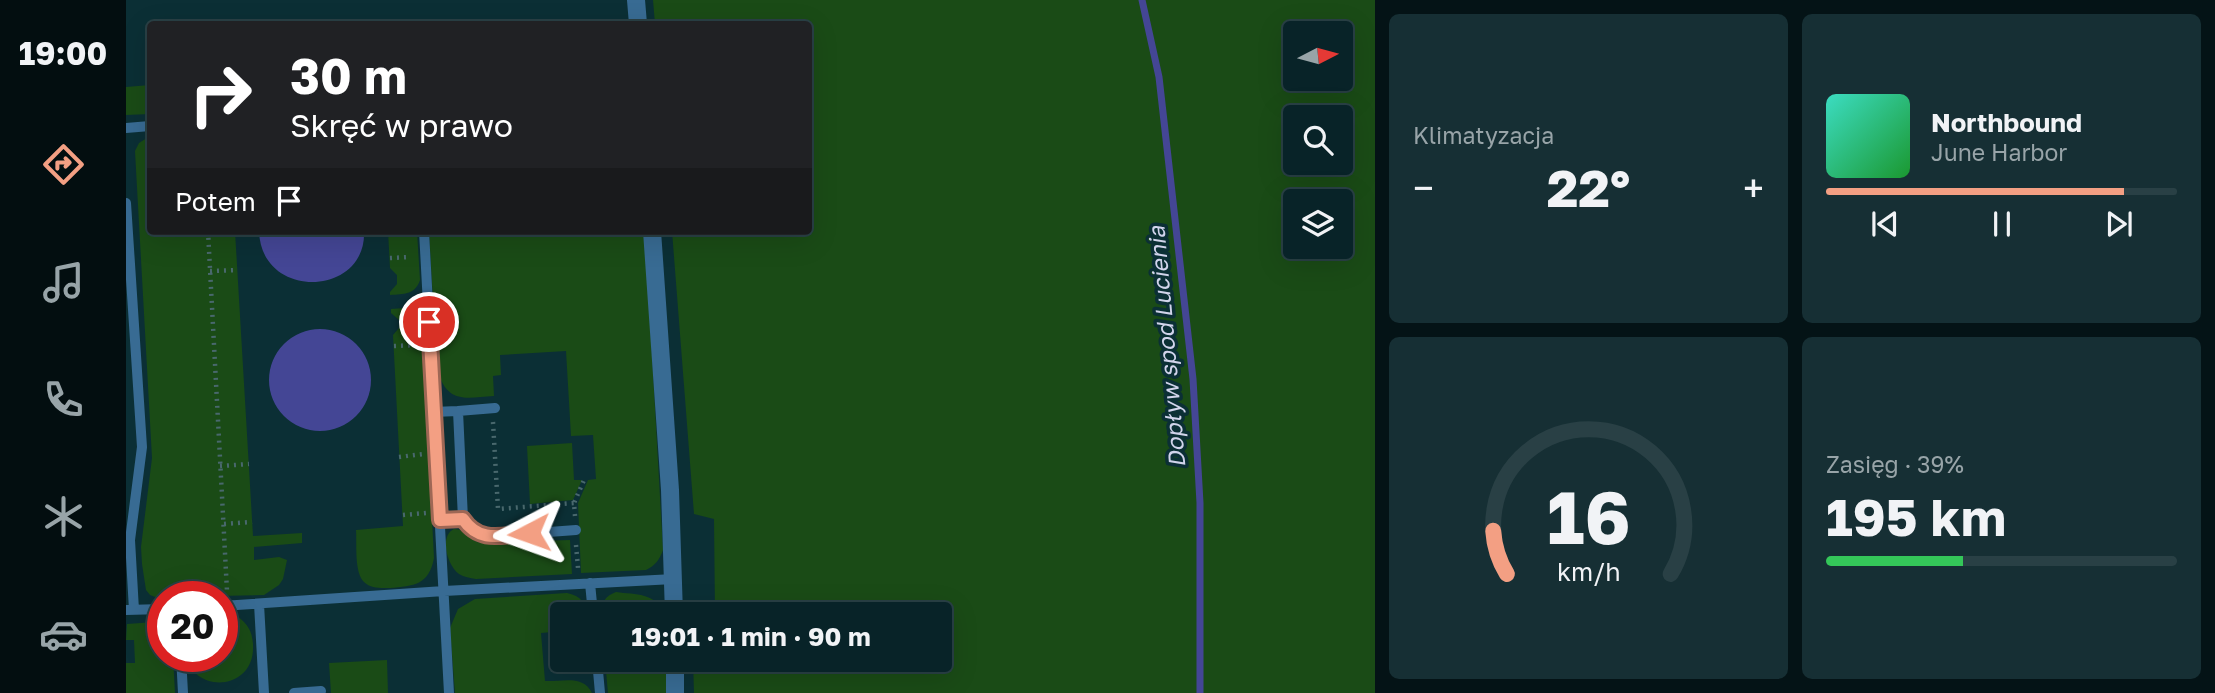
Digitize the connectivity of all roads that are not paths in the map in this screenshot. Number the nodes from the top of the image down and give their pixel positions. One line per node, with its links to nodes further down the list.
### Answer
1 (636, 0): 2 (street)
2 (638, 21)
3 (147, 126): 4 (lane)
4 (126, 128)
5 (126, 204): 21 (lane)
6 (424, 235): 10 (lane)
7 (652, 235): 14 (street)
8 (493, 408): 9 (lane)
9 (458, 411): 10 (lane); 11 (lane)
10 (433, 412): 12 (lane)
11 (463, 519): 12 (lane); 13 (lane)
12 (440, 520): 16 (lane)
13 (576, 530)
14 (674, 579): 15 (lane); 18 (street)
15 (590, 583): 16 (lane); 17 (lane)
16 (444, 591): 19 (lane); 29 (lane)
17 (592, 602)
18 (674, 602)
19 (259, 604): 20 (lane); 27 (lane)
20 (238, 605)
21 (130, 610)
22 (182, 672): 26 (lane)
23 (598, 672): 30 (lane)
24 (675, 672): 31 (street)
25 (321, 691): 28 (lane)
26 (183, 693)
27 (264, 693)
28 (294, 693)
29 (449, 693)
30 (600, 693)
31 (675, 693)

